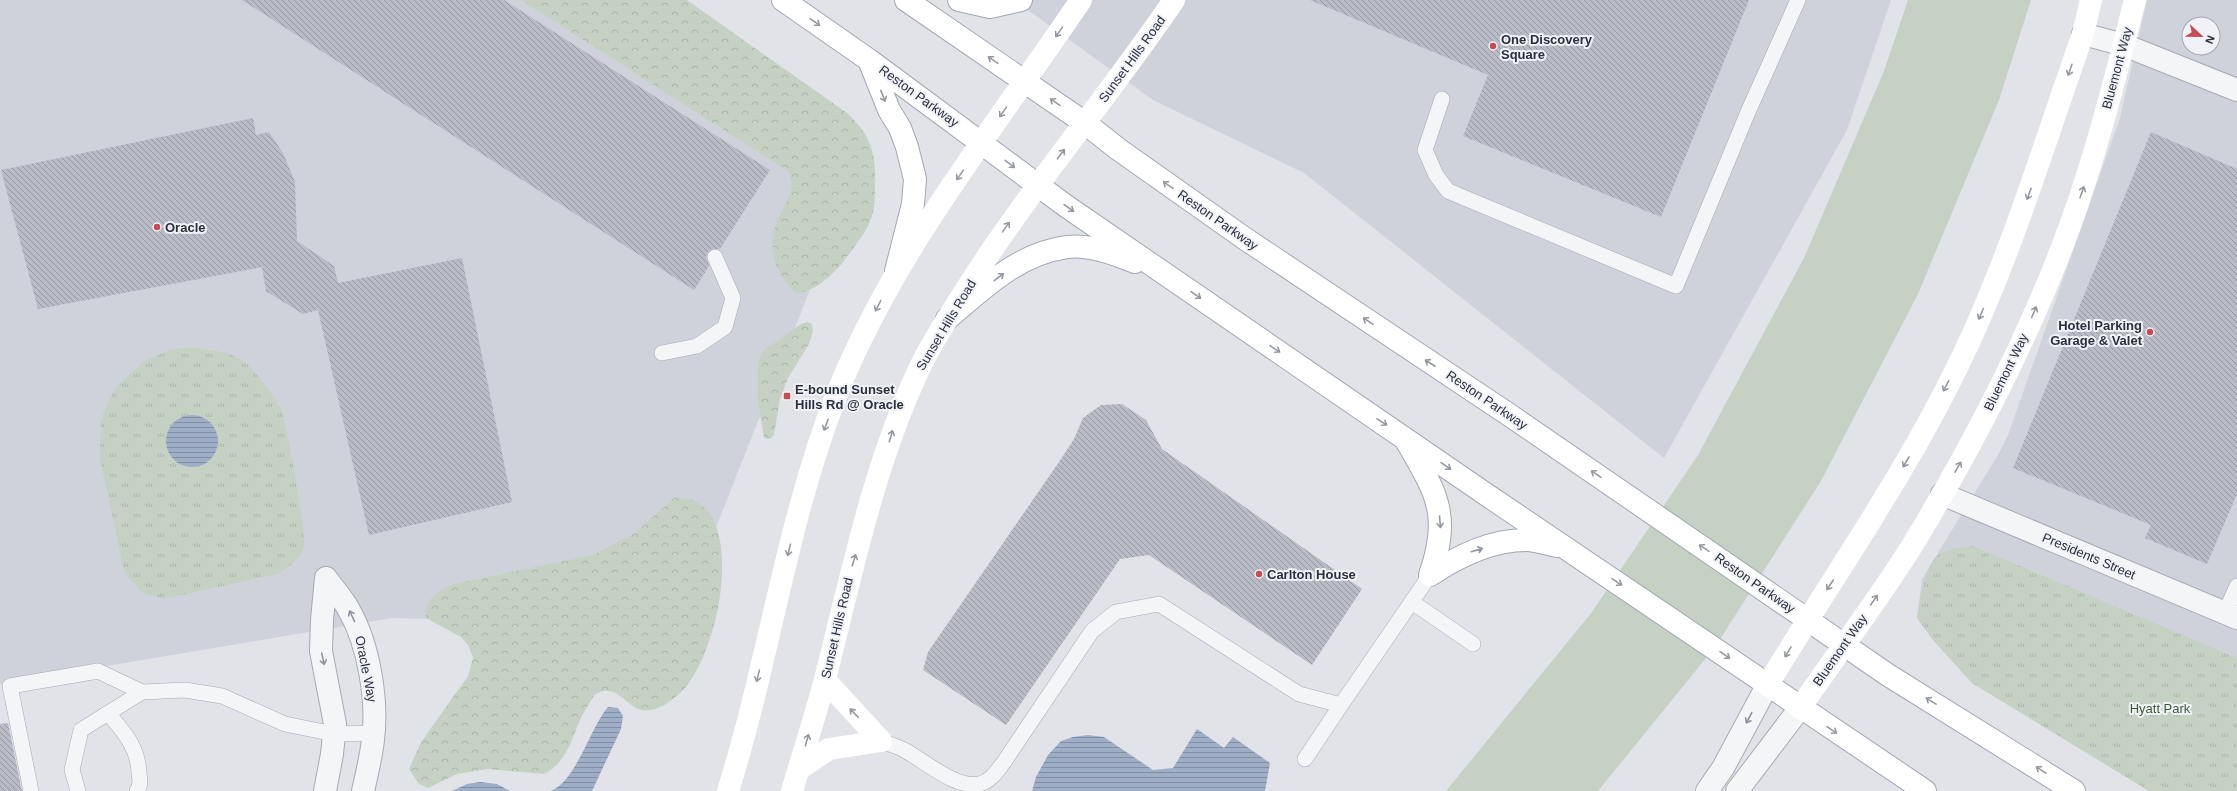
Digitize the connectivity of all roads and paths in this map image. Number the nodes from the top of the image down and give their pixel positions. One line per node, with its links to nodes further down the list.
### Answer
1 (783, 0): 12 (main road, Reston Parkway, one-way to 12)
2 (906, 0): 13 (main road, Reston Parkway, one-way to 2)
3 (959, 0): 4 (main road)
4 (1021, 0)
5 (1081, 0): 13 (main road, one-way to 13)
6 (1174, 0): 16 (main road, Sunset Hills Road)
7 (1798, 0): 15 (lane)
8 (2091, 0): 10 (main road)
9 (2135, 0): 11 (main road, Bluemont Way)
10 (2083, 34): 11 (street); 31 (main road, one-way to 31)
11 (2124, 44): 14 (street); 25 (main road, Bluemont Way, one-way to 11)
12 (869, 60): 17 (main road, Reston Parkway); 20 (main road, one-way to 20)
13 (1025, 82): 16 (main road, Reston Parkway, one-way to 13); 17 (main road, one-way to 17)
14 (2237, 90)
15 (1442, 99)
16 (1085, 123): 18 (main road, Sunset Hills Road, one-way to 16); 31 (main road, Reston Parkway, one-way to 16)
17 (982, 143): 18 (main road, Reston Parkway, one-way to 18); 20 (main road, one-way to 20)
18 (1037, 185): 21 (main road, Reston Parkway, one-way to 21); 22 (main road, Sunset Hills Road, one-way to 18)
19 (715, 257): 23 (lane)
20 (896, 271): 50 (main road, one-way to 50)
21 (1164, 273): 22 (main road, one-way to 21); 24 (main road, Reston Parkway, one-way to 24)
22 (947, 319): 34 (main road, Sunset Hills Road, one-way to 22)
23 (662, 353)
24 (1403, 436): 26 (main road, Reston Parkway, one-way to 26); 27 (main road, one-way to 27)
25 (1942, 494): 30 (street, Presidents Street); 33 (main road, Bluemont Way, one-way to 25)
26 (1567, 548): 27 (main road, one-way to 26); 35 (main road, Reston Parkway, one-way to 35)
27 (1430, 575): 29 (lane)
28 (2237, 586): 30 (lane)
29 (1412, 602): 32 (lane); 37 (lane)
30 (2231, 615)
31 (1807, 619): 33 (main road, Reston Parkway); 35 (main road, one-way to 35)
32 (1473, 644)
33 (1844, 644): 38 (main road, Bluemont Way); 55 (main road, Reston Parkway, one-way to 33)
34 (825, 680): 42 (main road, one-way to 34); 44 (main road, Sunset Hills Road, one-way to 34)
35 (1768, 684): 38 (main road, Reston Parkway); 52 (street, one-way to 52)
36 (142, 692): 39 (lane); 41 (lane); 45 (lane)
37 (1341, 705): 42 (lane); 43 (lane)
38 (1800, 708): 53 (street); 54 (main road, Reston Parkway, one-way to 54)
39 (108, 713): 46 (lane); 47 (lane)
40 (374, 733): 41 (lane); 41 (street, Oracle Way, one-way to 41); 49 (street, Oracle Way)
41 (334, 734): 48 (street, Oracle Way)
42 (881, 741): 44 (main road)
43 (1304, 759)
44 (798, 769): 51 (main road, Sunset Hills Road)
45 (31, 791)
46 (78, 791)
47 (137, 791)
48 (325, 791)
49 (363, 791)
50 (728, 791)
51 (792, 791)
52 (1707, 791)
53 (1737, 791)
54 (1924, 791)
55 (2074, 791)

